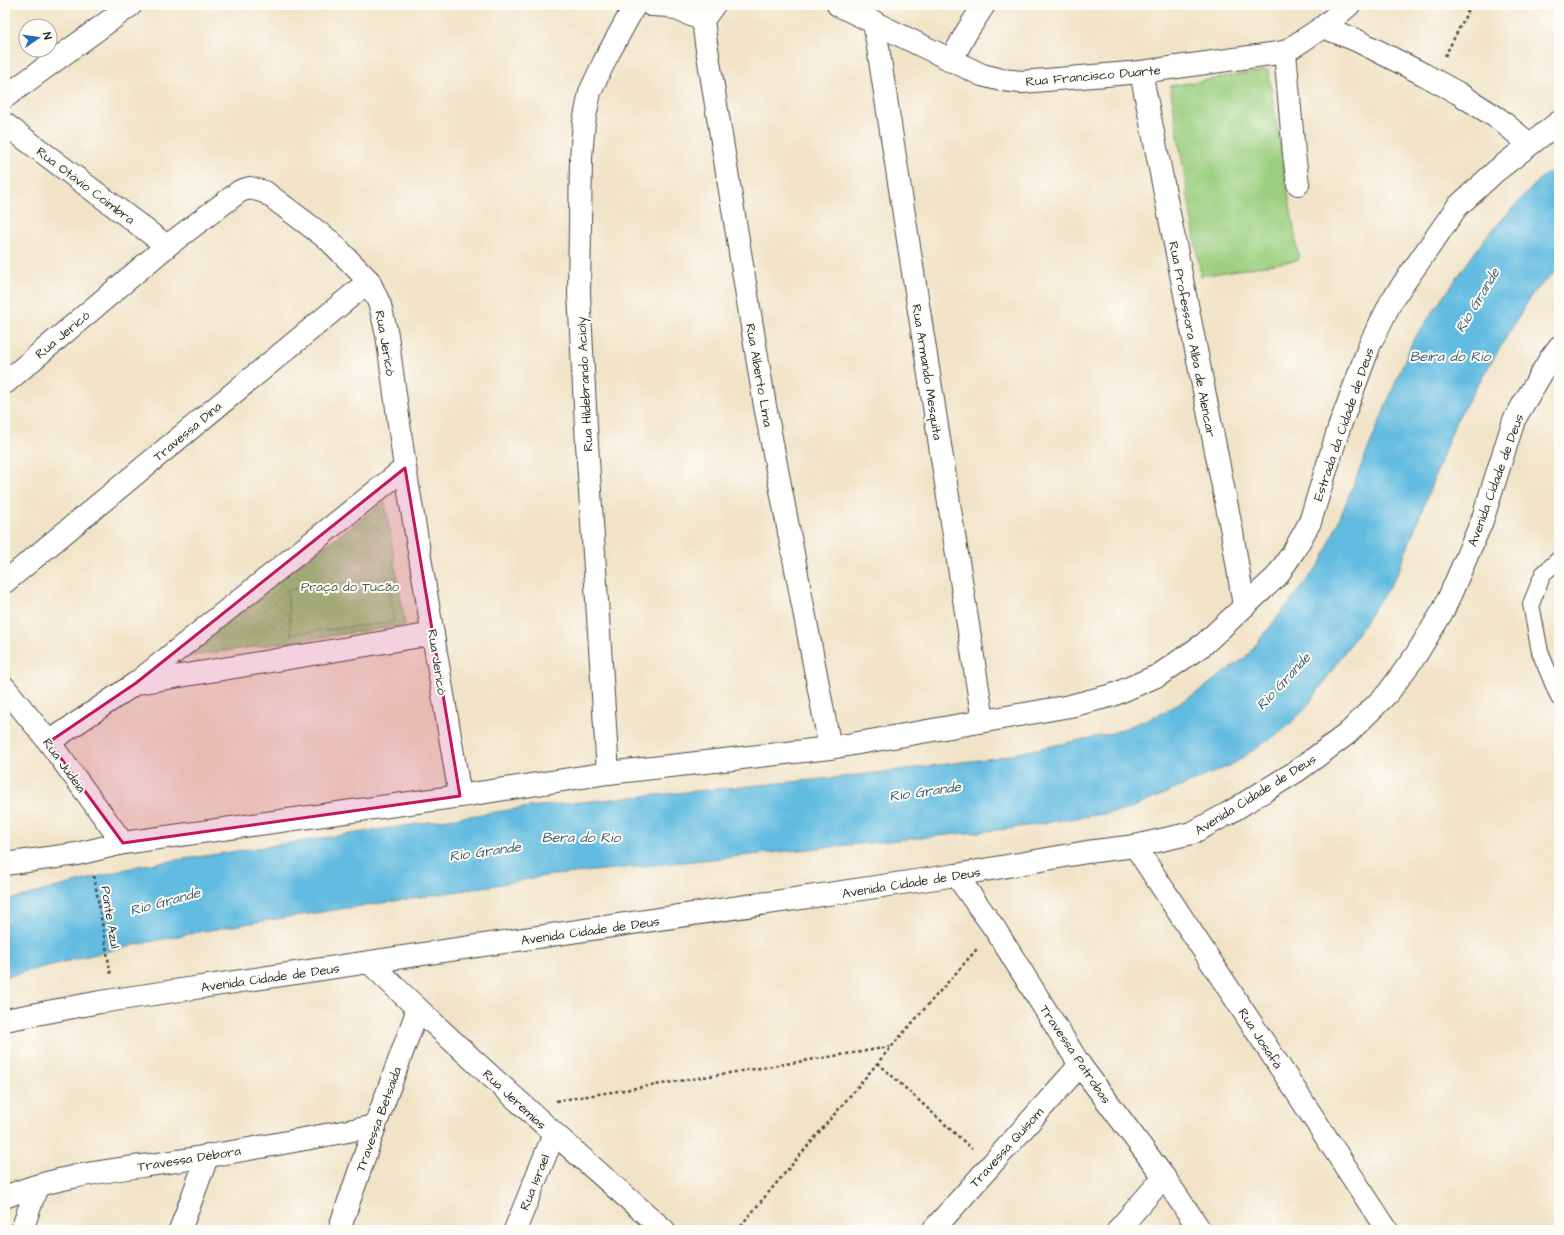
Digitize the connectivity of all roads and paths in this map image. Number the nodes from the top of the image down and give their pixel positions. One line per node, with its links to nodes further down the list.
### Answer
1 (131, 5): 15 (street)
2 (635, 5): 35 (street, Rua Hildebrando Acioly)
3 (651, 5): 8 (street)
4 (838, 5): 9 (street, Rua Francisco Duarte)
5 (984, 5): 12 (street)
6 (1349, 5): 10 (street, Rua Francisco Duarte)
7 (1471, 5): 14 (path)
8 (709, 13): 34 (street, Rua Alberto Lima)
9 (874, 22): 12 (street, Rua Francisco Duarte); 32 (street, Rua Armando Mesquita)
10 (1323, 27): 11 (street, Rua Francisco Duarte); 14 (street)
11 (1285, 52): 13 (street, Rua Francisco Duarte); 19 (street)
12 (951, 61): 13 (street, Rua Francisco Duarte)
13 (1141, 72): 27 (street, Rua Professora Alba de Alencar)
14 (1433, 80): 18 (street)
15 (5, 98)
16 (1559, 122): 18 (street, Estrada da Cidade de Deus)
17 (5, 124): 20 (street, Rua Otávio Coimbra)
18 (1530, 144): 27 (street, Estrada da Cidade de Deus)
19 (1298, 184)
20 (167, 246): 21 (street, Rua Jericó); 23 (street, Rua Jericó)
21 (369, 281): 24 (street, Rua Jericó); 26 (street, Travessa Dina)
22 (1559, 347): 38 (street, Avenida Cidade de Deus)
23 (5, 383)
24 (406, 468): 28 (street, Rua Jericó); 29 (street)
25 (1559, 559): 31 (lane)
26 (5, 582)
27 (1244, 606): 32 (street)
28 (434, 634): 29 (street); 36 (street, Rua Jericó)
29 (136, 683): 33 (street)
30 (5, 688): 33 (street, Rua Judeia)
31 (1559, 698)
32 (983, 721): 34 (street)
33 (48, 742): 37 (street, Rua Judeia)
34 (830, 748): 35 (street)
35 (608, 773): 36 (street)
36 (460, 796): 37 (street)
37 (123, 843): 39 (street)
38 (1135, 846): 41 (street, Avenida Cidade de Deus); 67 (street, Rua Josafá)
39 (5, 864)
40 (94, 873): 44 (path, Ponte Azul)
41 (956, 875): 42 (street, Travessa Patrobas); 43 (street, Avenida Cidade de Deus)
42 (995, 929): 47 (path); 49 (street, Travessa Patrobas)
43 (370, 962): 45 (street, Rua Jeremias); 46 (street, Avenida Cidade de Deus)
44 (109, 964)
45 (418, 1009): 50 (street, Rua Jeremias); 51 (street, Travessa Betsaida)
46 (5, 1020)
47 (891, 1047): 48 (path); 50 (path)
48 (878, 1063): 54 (path); 63 (path)
49 (1080, 1065): 54 (street, Travessa Quisom); 55 (street, Travessa Patrobas)
50 (530, 1112): 52 (street, Rua Jeremias)
51 (374, 1126): 53 (street, Travessa Débora); 60 (street, Travessa Betsaida)
52 (554, 1134): 61 (street, Rua Israel); 62 (street, Rua Jeremias)
53 (208, 1156): 56 (street, Travessa Débora); 59 (street)
54 (989, 1165): 64 (street, Travessa Quisom)
55 (1164, 1177): 65 (street); 66 (street, Travessa Patrobas)
56 (37, 1186): 57 (street, Travessa Débora); 58 (street)
57 (5, 1197)
58 (22, 1230)
59 (180, 1230)
60 (339, 1230)
61 (514, 1230)
62 (664, 1230)
63 (737, 1230)
64 (933, 1230)
65 (1118, 1230)
66 (1200, 1230)
67 (1387, 1230)

